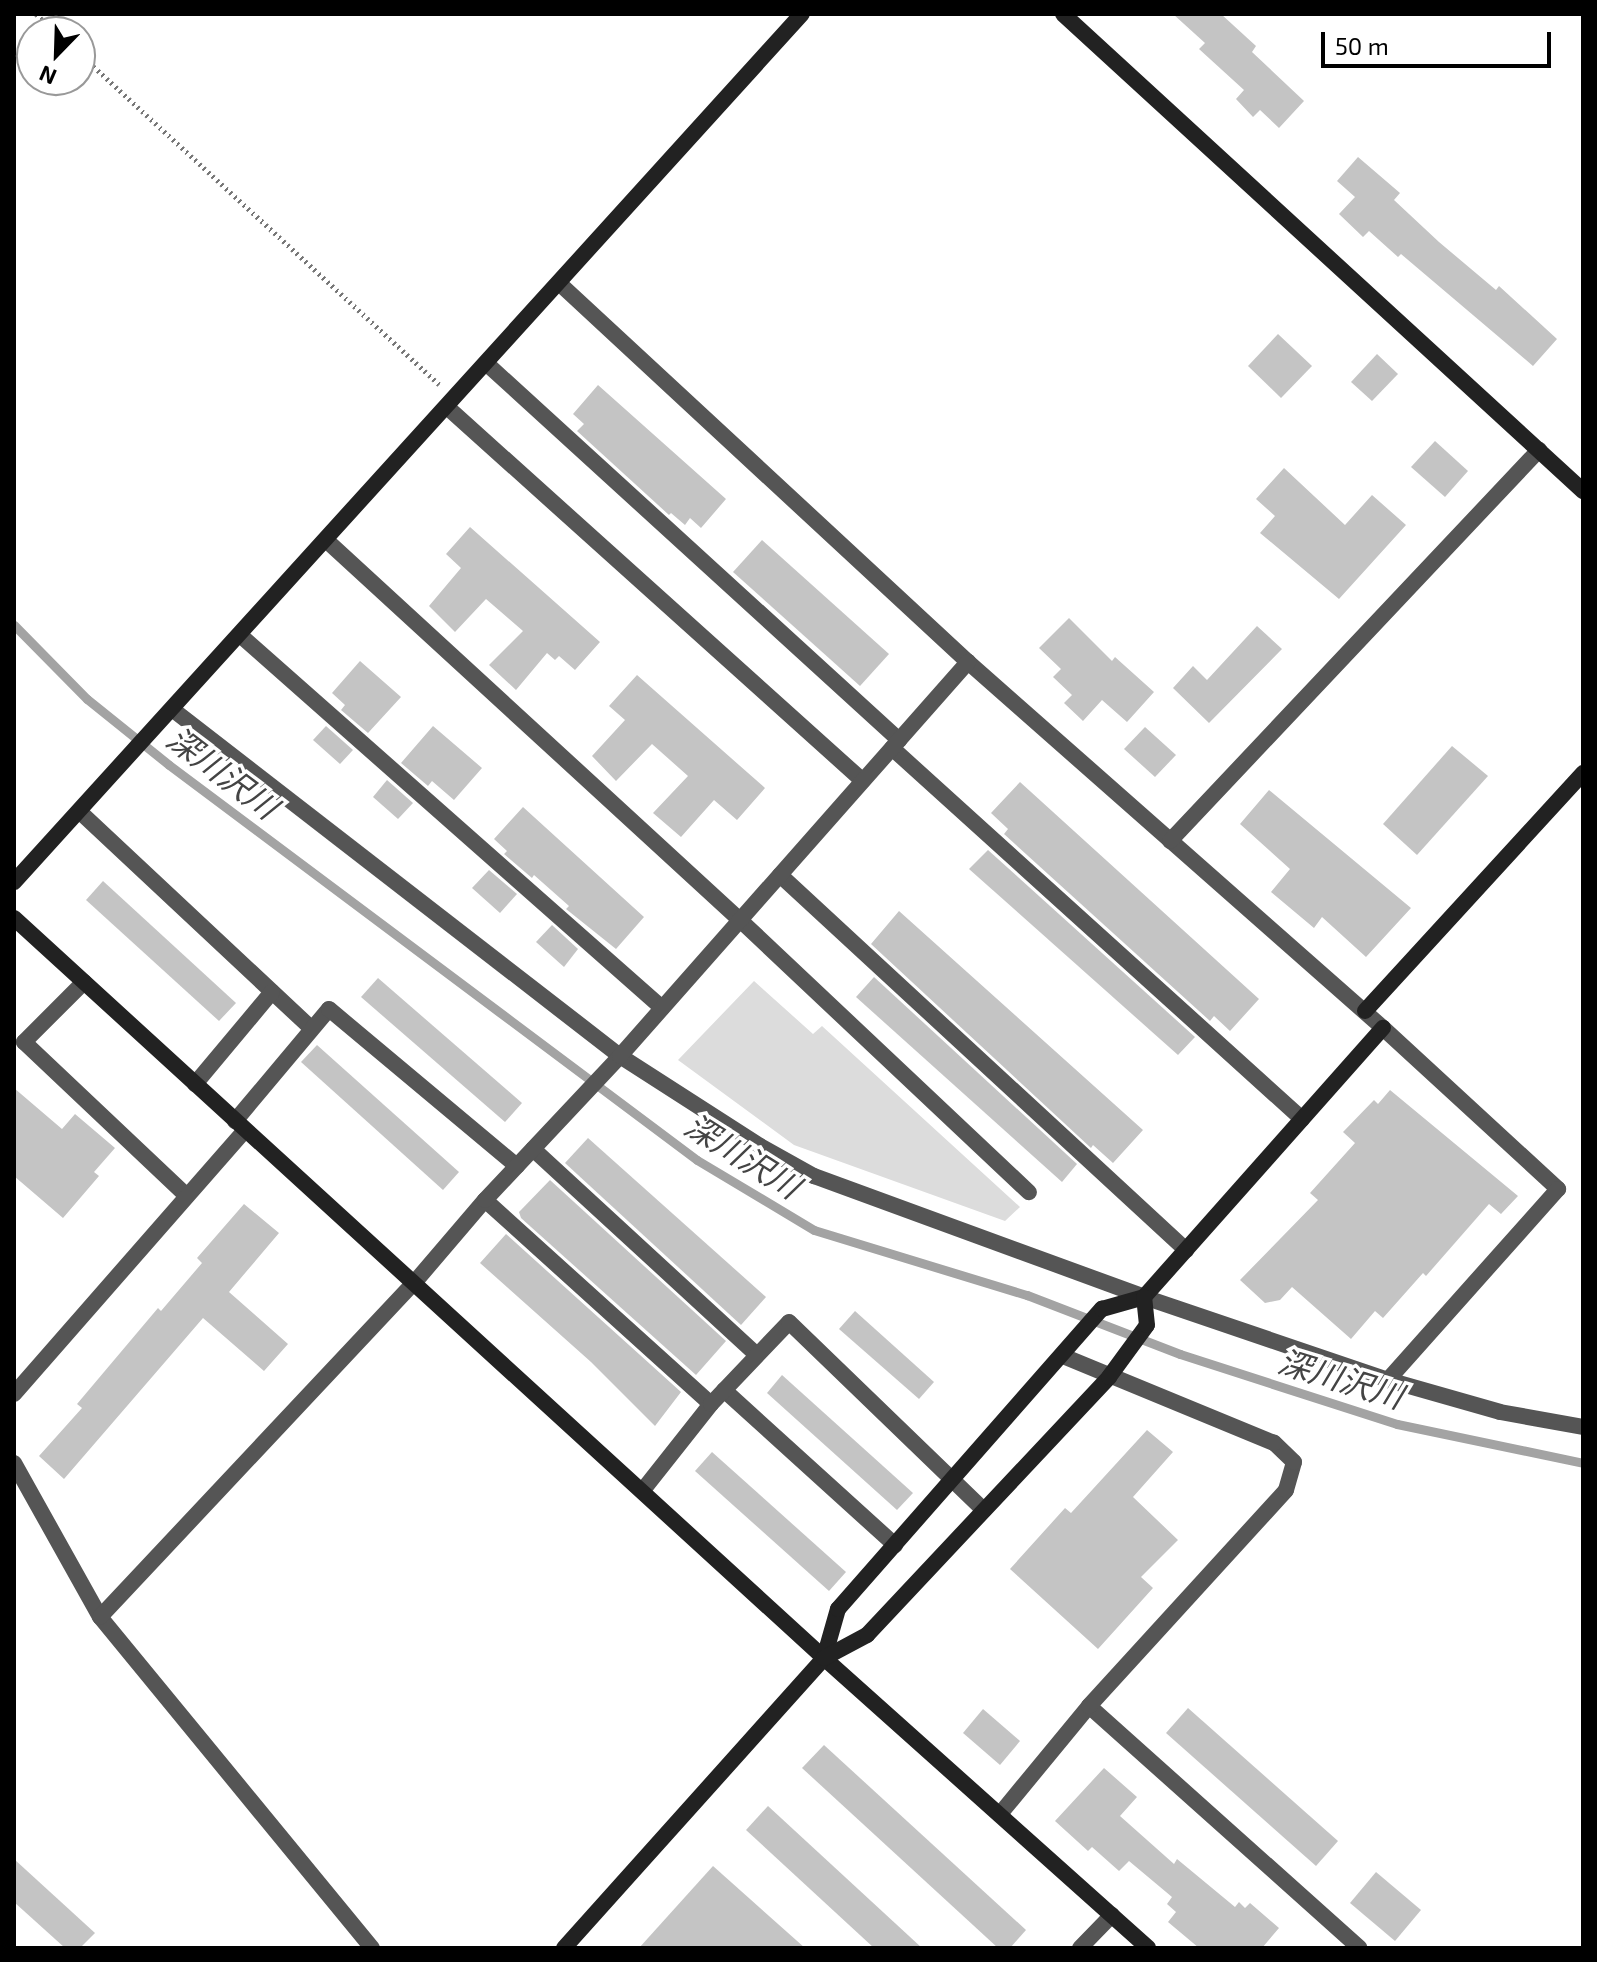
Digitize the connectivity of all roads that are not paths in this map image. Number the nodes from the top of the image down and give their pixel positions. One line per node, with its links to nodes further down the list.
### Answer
1 (802, 14): 3 (street)
2 (1063, 14): 6 (street)
3 (560, 284): 4 (street); 10 (street)
4 (487, 364): 5 (street); 12 (street)
5 (451, 403): 8 (street); 14 (street)
6 (1539, 450): 7 (street); 16 (street)
7 (1583, 491)
8 (326, 540): 9 (street); 20 (street)
9 (240, 635): 11 (street); 23 (street)
10 (968, 662): 12 (street); 16 (street)
11 (172, 709): 15 (street); 27 (street)
12 (896, 744): 14 (street); 29 (street)
13 (1583, 773): 24 (street)
14 (863, 781): 17 (street)
15 (79, 811): 18 (street); 22 (street)
16 (1170, 841): 24 (street)
17 (780, 875): 20 (street); 36 (street)
18 (14, 882)
19 (14, 918): 21 (street)
20 (740, 920): 23 (street); 33 (street)
21 (84, 982): 28 (street); 34 (street)
22 (272, 992): 25 (street); 28 (street)
23 (662, 1008): 27 (street)
24 (1365, 1011): 26 (street)
25 (311, 1028): 30 (street); 32 (street)
26 (1383, 1028): 29 (street); 42 (street)
27 (620, 1056): 31 (street); 38 (street)
28 (195, 1084): 30 (street)
29 (1302, 1119): 36 (street)
30 (240, 1126): 34 (street); 37 (street)
31 (533, 1149): 32 (street); 39 (street)
32 (517, 1166): 35 (street)
33 (1029, 1192)
34 (187, 1196): 44 (street)
35 (485, 1200): 37 (street); 45 (street)
36 (1186, 1250): 38 (street)
37 (414, 1283): 49 (street); 52 (street)
38 (1144, 1297): 40 (street); 41 (street); 42 (street)
39 (757, 1355): 43 (street); 48 (street)
40 (1063, 1356): 41 (street); 48 (street)
41 (1109, 1377): 50 (street); 54 (street)
42 (1388, 1380): 46 (street)
43 (724, 1390): 45 (street); 51 (street)
44 (14, 1394)
45 (711, 1404): 49 (street)
46 (1583, 1427)
47 (14, 1463): 52 (street)
48 (953, 1479): 50 (street); 51 (street)
49 (643, 1490): 53 (street)
50 (984, 1510): 53 (street)
51 (895, 1545): 53 (street)
52 (100, 1617): 57 (street)
53 (824, 1658): 55 (street); 58 (street)
54 (1089, 1706): 55 (street); 61 (street)
55 (1000, 1814): 56 (street)
56 (1112, 1915): 59 (street); 60 (street)
57 (372, 1948)
58 (564, 1948)
59 (1080, 1948)
60 (1148, 1948)
61 (1360, 1948)

